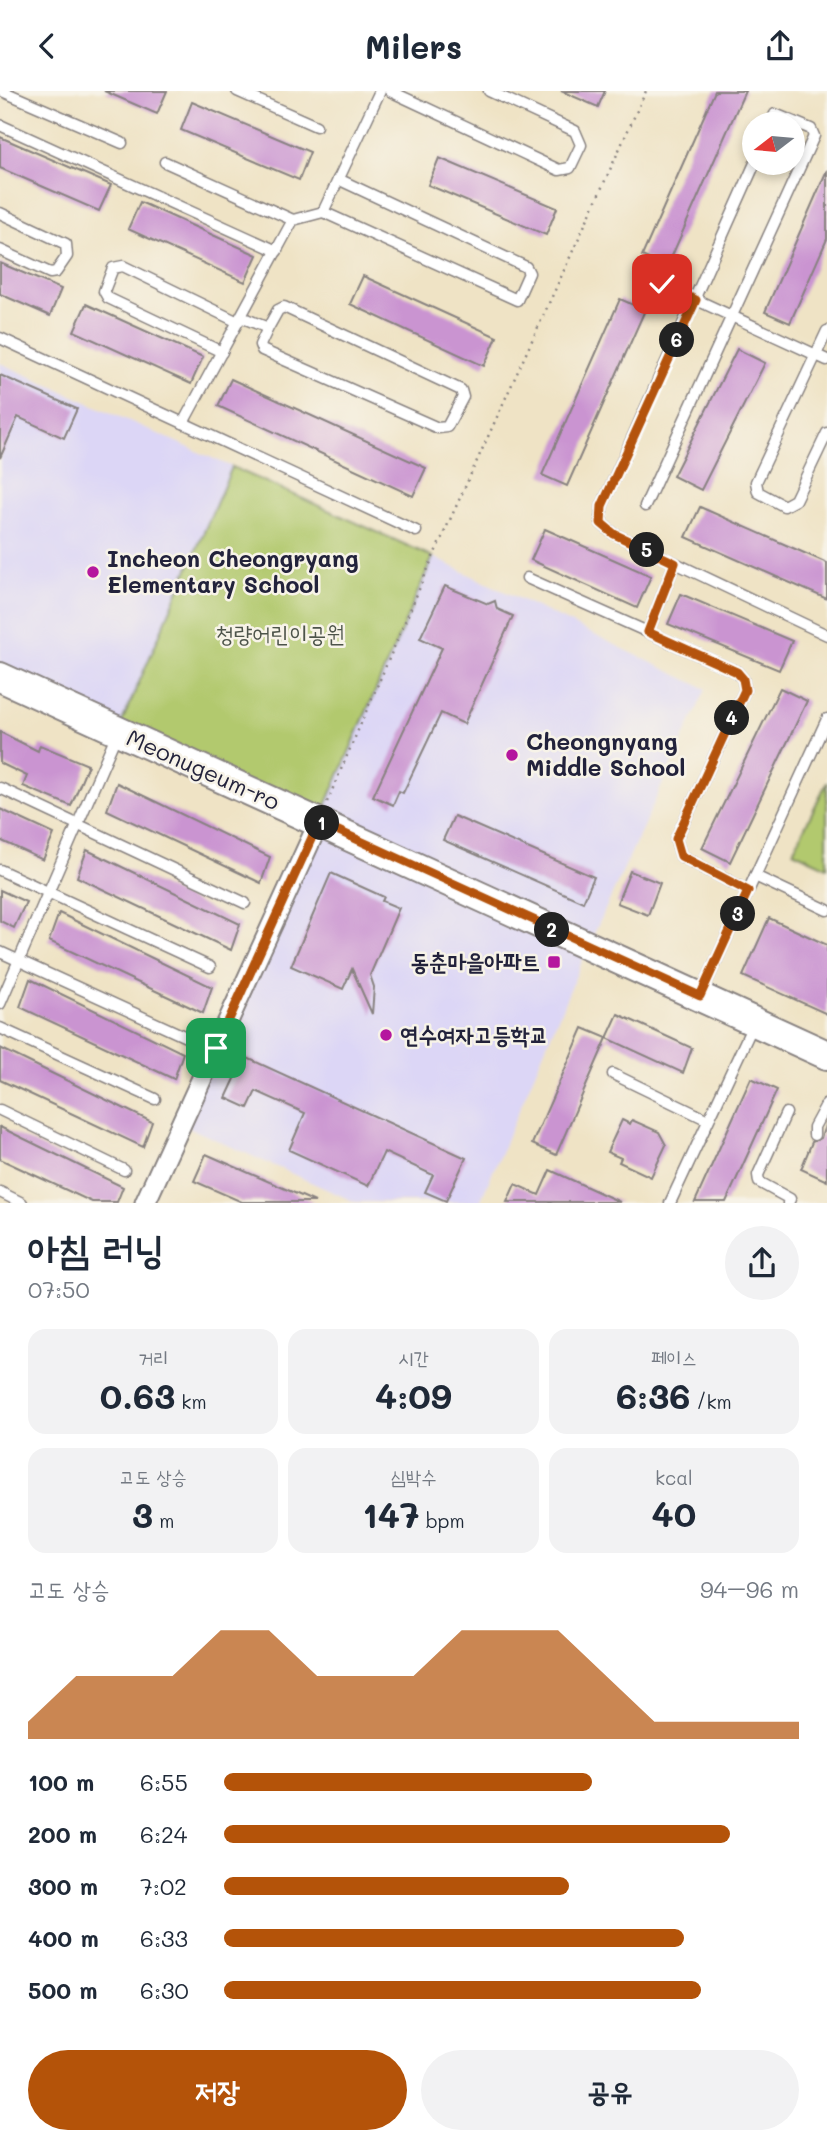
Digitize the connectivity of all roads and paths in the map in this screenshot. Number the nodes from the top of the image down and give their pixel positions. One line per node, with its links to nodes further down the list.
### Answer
1 (2, 91): 10 (lane)
2 (237, 91): 8 (lane)
3 (380, 91): 15 (lane)
4 (390, 91): 5 (lane)
5 (489, 91)
6 (646, 91): 44 (path)
7 (0, 125): 20 (lane)
8 (316, 126)
9 (805, 126): 11 (lane)
10 (122, 143)
11 (805, 156)
12 (165, 162): 18 (lane)
13 (750, 175): 22 (lane)
14 (796, 175): 23 (lane)
15 (338, 179): 16 (lane); 16 (lane)
16 (323, 212): 18 (lane)
17 (0, 213): 19 (lane)
18 (293, 220): 20 (lane)
19 (0, 250)
20 (277, 251): 24 (lane)
21 (662, 284): 22 (lane)
22 (696, 300): 23 (lane); 35 (lane)
23 (732, 317): 29 (lane); 33 (lane)
24 (240, 319): 25 (lane); 28 (lane); 28 (lane)
25 (268, 328): 25 (lane)
26 (827, 331): 29 (lane)
27 (0, 338): 31 (lane)
28 (222, 352): 31 (lane)
29 (816, 355): 30 (lane); 32 (lane)
30 (827, 360)
31 (183, 423): 34 (lane)
32 (827, 433)
33 (645, 506)
34 (416, 531)
35 (675, 563): 37 (lane); 38 (lane)
36 (527, 578): 37 (lane)
37 (648, 632): 48 (lane)
38 (827, 635)
39 (0, 677): 41 (main road, Meonugeum-ro)
40 (827, 719): 42 (lane)
41 (118, 731): 44 (main road, Meonugeum-ro); 45 (lane)
42 (824, 734): 47 (lane)
43 (0, 788): 45 (lane)
44 (319, 822): 55 (main road, Meonugeum-ro); 71 (street)
45 (78, 824): 49 (lane); 50 (lane)
46 (0, 870): 49 (lane)
47 (755, 876): 48 (lane); 51 (lane)
48 (748, 891): 55 (lane)
49 (48, 893): 53 (lane); 54 (lane)
50 (245, 903)
51 (827, 910)
52 (0, 953): 53 (lane)
53 (19, 961): 56 (lane); 59 (lane)
54 (209, 967)
55 (700, 996): 57 (main road, Meonugeum-ro)
56 (0, 1004)
57 (754, 1021): 60 (main road, Meonugeum-ro); 66 (lane)
58 (0, 1028): 62 (lane)
59 (186, 1037)
60 (827, 1055)
61 (613, 1074): 66 (lane)
62 (155, 1099)
63 (827, 1103): 67 (lane)
64 (0, 1110): 68 (lane)
65 (786, 1113): 73 (lane)
66 (708, 1120): 72 (lane)
67 (814, 1135)
68 (124, 1170)
69 (0, 1192): 70 (lane)
70 (22, 1202)
71 (145, 1202)
72 (670, 1202)
73 (788, 1202)

